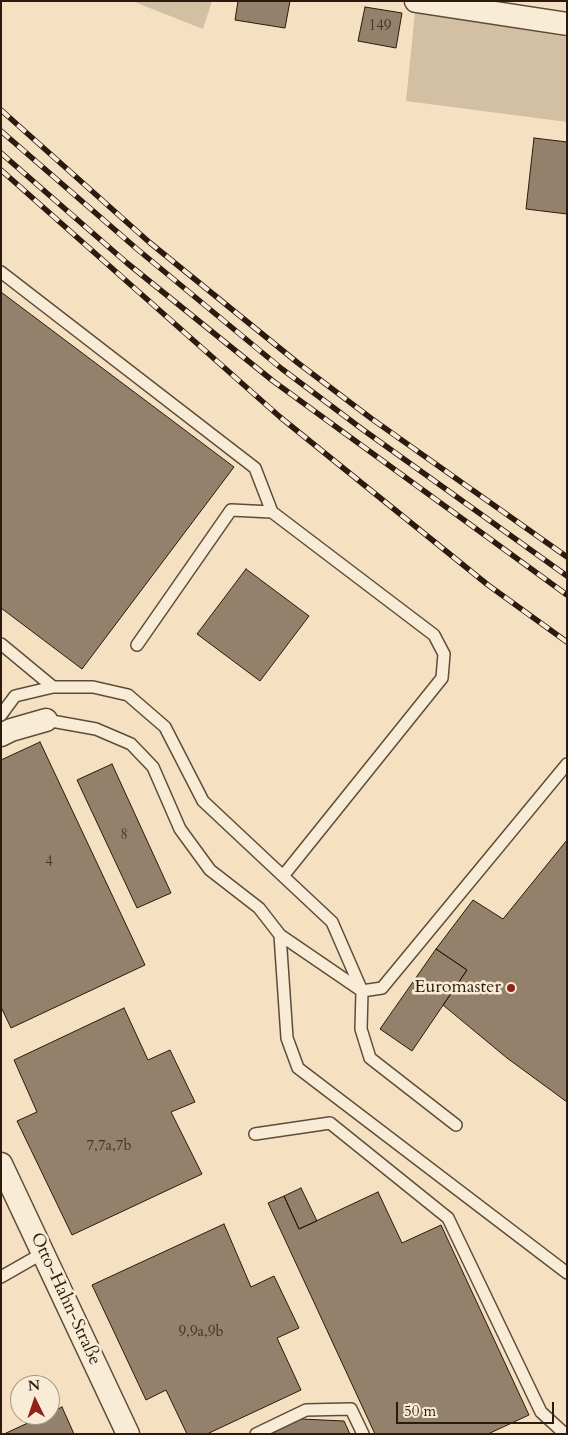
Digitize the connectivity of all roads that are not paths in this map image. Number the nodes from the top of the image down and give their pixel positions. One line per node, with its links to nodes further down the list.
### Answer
1 (423, 2): 2 (street)
2 (492, 7): 3 (street)
3 (567, 24)
4 (1, 272): 5 (lane)
5 (272, 512): 7 (lane); 13 (lane)
6 (1, 644): 8 (lane)
7 (137, 645)
8 (53, 687): 9 (lane); 13 (lane)
9 (1, 715)
10 (46, 720): 11 (street); 14 (lane)
11 (1, 735)
12 (567, 764): 15 (lane)
13 (283, 876): 15 (lane)
14 (280, 935): 15 (lane); 20 (lane)
15 (362, 991): 16 (lane)
16 (456, 1125)
17 (255, 1134): 25 (lane)
18 (1, 1164): 19 (street, Otto-Hahn-Straße)
19 (43, 1253): 21 (lane); 22 (street, Otto-Hahn-Straße)
20 (567, 1273)
21 (1, 1277)
22 (128, 1434)
23 (256, 1434): 24 (lane)
24 (363, 1434)
25 (565, 1434)

